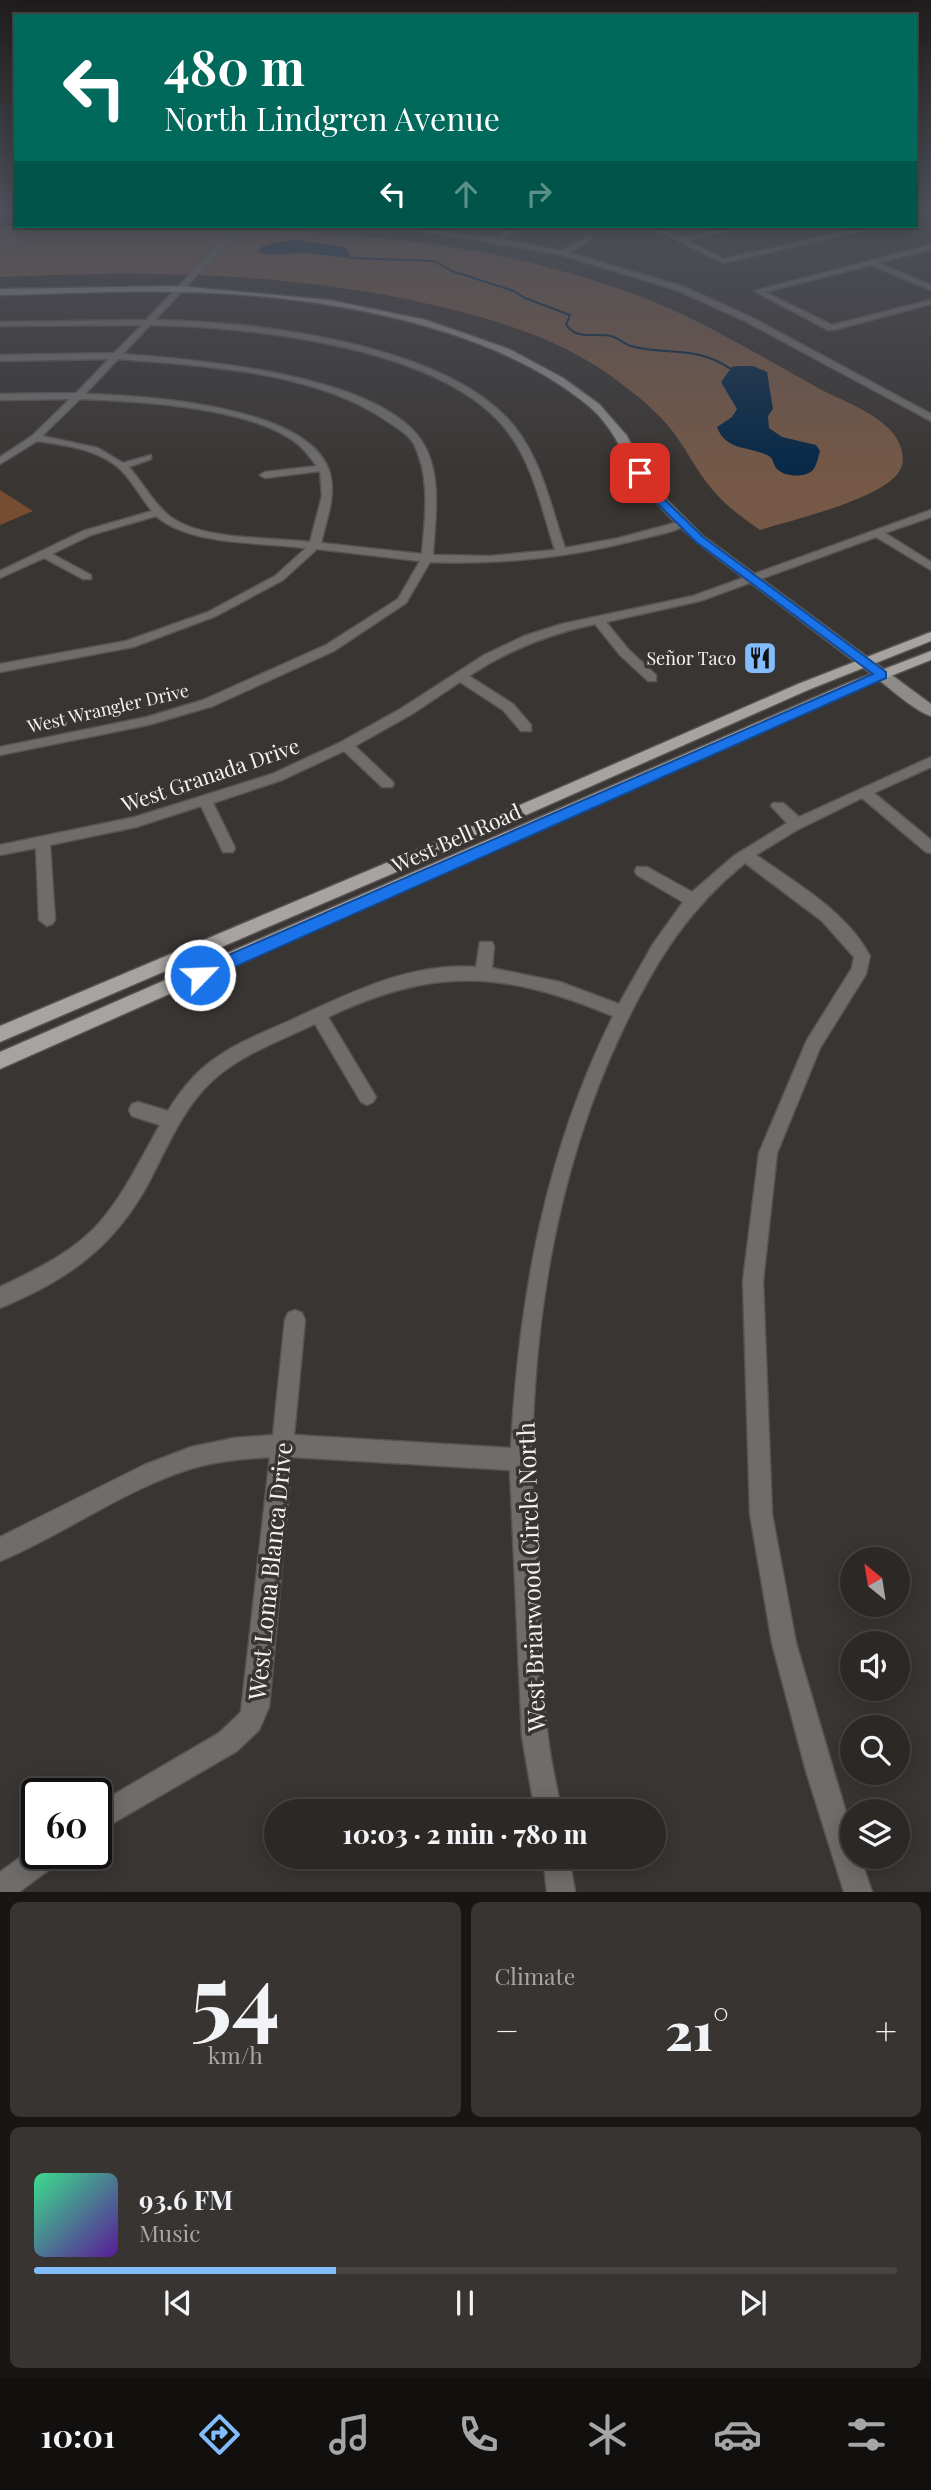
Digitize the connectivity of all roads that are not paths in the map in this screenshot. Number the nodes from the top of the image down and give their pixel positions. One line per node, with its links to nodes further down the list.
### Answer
1 (169, 300): 6 (street)
2 (299, 300): 21 (street)
3 (706, 300): 12 (street)
4 (776, 300): 5 (street)
5 (931, 302)
6 (148, 321): 7 (street); 8 (street); 24 (street)
7 (0, 324)
8 (114, 356): 9 (street); 10 (street); 26 (street)
9 (0, 358)
10 (79, 395): 11 (street); 13 (street); 17 (street)
11 (0, 397)
12 (931, 418)
13 (35, 438): 15 (street); 16 (street)
14 (148, 457): 16 (street)
15 (0, 461)
16 (123, 466): 19 (street)
17 (324, 468): 18 (street); 23 (street)
18 (265, 475)
19 (158, 512): 23 (street); 25 (street)
20 (931, 513): 22 (street, West Granada Drive)
21 (682, 524): 24 (street); 30 (street)
22 (877, 533): 27 (street); 30 (street, West Granada Drive)
23 (315, 545): 26 (street); 32 (street)
24 (561, 552): 26 (street)
25 (44, 554): 28 (street); 29 (street)
26 (427, 558): 44 (street, West Wrangler Drive)
27 (931, 568)
28 (0, 575)
29 (87, 577)
30 (752, 579): 33 (street, West Granada Drive); 36 (street)
31 (195, 602): 32 (street)
32 (212, 614): 37 (street)
33 (598, 620): 39 (street, West Granada Drive); 40 (street)
34 (931, 636): 36 (main road, West Bell Road)
35 (931, 655): 38 (main road, West Bell Road)
36 (865, 662): 38 (street); 63 (main road, West Bell Road)
37 (0, 668)
38 (882, 675): 41 (street); 64 (main road, West Bell Road)
39 (461, 677): 42 (street); 43 (street, West Granada Drive)
40 (652, 678)
41 (931, 711)
42 (526, 728)
43 (346, 745): 46 (street); 48 (street, West Granada Drive)
44 (0, 751)
45 (931, 762): 47 (street, West Briarwood Circle North)
46 (387, 784)
47 (865, 793): 50 (street, West Briarwood Circle North); 53 (street)
48 (205, 801): 51 (street, West Granada Drive); 52 (street)
49 (778, 806): 50 (street)
50 (799, 825): 55 (street, West Briarwood Circle North)
51 (43, 841): 54 (street, West Granada Drive); 58 (street)
52 (228, 848)
53 (931, 848)
54 (0, 850)
55 (745, 855): 57 (street, West Briarwood Circle North); 79 (street)
56 (642, 871): 57 (street)
57 (693, 900): 61 (street, West Briarwood Circle North)
58 (47, 920)
59 (486, 946): 60 (street)
60 (484, 973): 61 (street); 62 (street)
61 (622, 1013): 71 (street, West Briarwood Circle North)
62 (318, 1015): 65 (street); 67 (street)
63 (0, 1034)
64 (0, 1061)
65 (367, 1097)
66 (138, 1110): 67 (street)
67 (173, 1121): 68 (street)
68 (0, 1298)
69 (295, 1320): 70 (street, West Loma Blanca Drive)
70 (282, 1445): 71 (street); 72 (street); 74 (street, West Loma Blanca Drive)
71 (521, 1460): 73 (street, West Briarwood Circle North)
72 (0, 1549)
73 (546, 1799)
74 (112, 1810)
75 (27, 1869): 77 (street)
76 (558, 1869): 78 (street)
77 (0, 1889)
78 (561, 1892)
79 (858, 1892)

